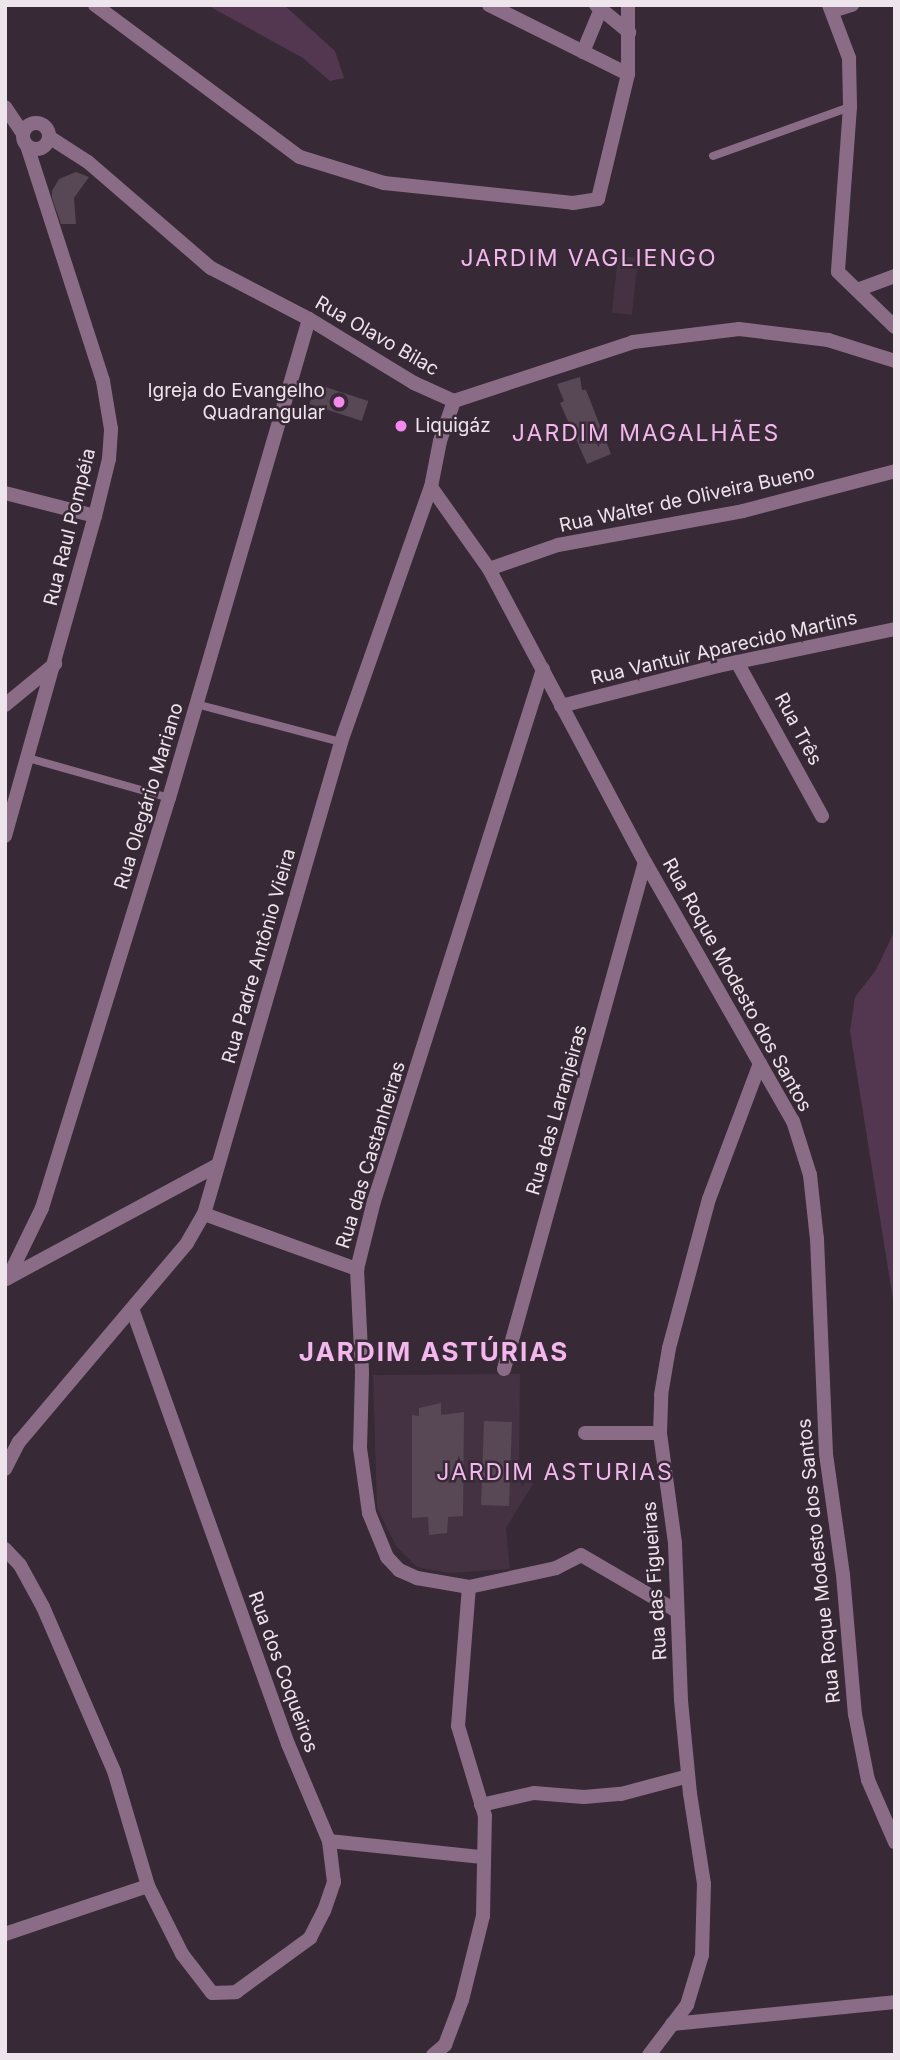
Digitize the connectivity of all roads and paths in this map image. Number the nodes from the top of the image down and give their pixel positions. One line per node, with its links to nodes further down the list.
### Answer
1 (95, 5): 9 (street)
2 (489, 5): 8 (street)
3 (628, 5): 7 (street)
4 (852, 5): 6 (street)
5 (598, 8): 7 (street); 8 (street)
6 (830, 8): 11 (street)
7 (629, 32): 9 (street)
8 (583, 52): 9 (street)
9 (628, 74)
10 (5, 107): 13 (street)
11 (850, 107): 14 (lane); 16 (street)
12 (49, 136): 13 (street); 13 (street); 17 (street, Rua Olavo Bilac)
13 (25, 140): 24 (street, Rua Raul Pompéia)
14 (713, 156)
15 (895, 276): 16 (street)
16 (857, 290): 18 (street)
17 (309, 319): 20 (street, Rua Olavo Bilac); 30 (street, Rua Olegário Mariano)
18 (895, 327)
19 (895, 362): 20 (street)
20 (454, 401): 22 (street, Rua Padre Antônio Vieira)
21 (895, 471): 25 (street, Rua Walter de Oliveira Bueno)
22 (431, 487): 25 (street, Rua Roque Modesto dos Santos); 33 (street, Rua Padre Antônio Vieira)
23 (5, 493): 24 (street)
24 (95, 516): 28 (street, Rua Raul Pompéia)
25 (489, 569): 29 (street, Rua Roque Modesto dos Santos)
26 (895, 629): 27 (street, Rua Vantuir Aparecido Martins)
27 (737, 662): 32 (street, Rua Vantuir Aparecido Martins); 36 (street, Rua Três)
28 (55, 663): 31 (street); 34 (street, Rua Raul Pompéia)
29 (543, 669): 32 (street, Rua Roque Modesto dos Santos); 42 (street, Rua das Castanheiras)
30 (196, 704): 33 (lane); 35 (street, Rua Olegário Mariano)
31 (5, 705)
32 (561, 706): 38 (street, Rua Roque Modesto dos Santos)
33 (341, 742): 40 (street, Rua Padre Antônio Vieira)
34 (27, 758): 35 (lane); 37 (street, Rua Raul Pompéia)
35 (169, 798): 43 (street, Rua Olegário Mariano)
36 (822, 816)
37 (5, 836)
38 (646, 862): 39 (street, Rua Roque Modesto dos Santos); 45 (street, Rua das Laranjeiras)
39 (760, 1063): 47 (street, Rua das Figueiras); 55 (street, Rua Roque Modesto dos Santos)
40 (218, 1165): 41 (street, Rua Padre Antônio Vieira); 43 (street)
41 (204, 1214): 42 (street); 44 (street, Rua Padre Antônio Vieira)
42 (358, 1269): 50 (street, Rua das Castanheiras)
43 (7, 1279)
44 (132, 1310): 48 (street, Rua Padre Antônio Vieira); 54 (street, Rua dos Coqueiros)
45 (504, 1369)
46 (585, 1433): 47 (street)
47 (660, 1433): 51 (street, Rua das Figueiras)
48 (5, 1469)
49 (5, 1549): 57 (street)
50 (469, 1587): 51 (street, Rua das Castanheiras); 53 (street)
51 (677, 1611): 52 (street, Rua das Figueiras)
52 (688, 1776): 53 (street); 60 (street, Rua das Figueiras)
53 (481, 1805): 56 (street)
54 (329, 1841): 56 (street); 57 (street, Rua dos Coqueiros)
55 (895, 1842)
56 (482, 1857): 61 (street)
57 (148, 1886): 58 (street)
58 (5, 1934)
59 (895, 2002): 60 (street)
60 (672, 2024): 62 (street, Rua das Figueiras)
61 (433, 2055)
62 (649, 2055)

